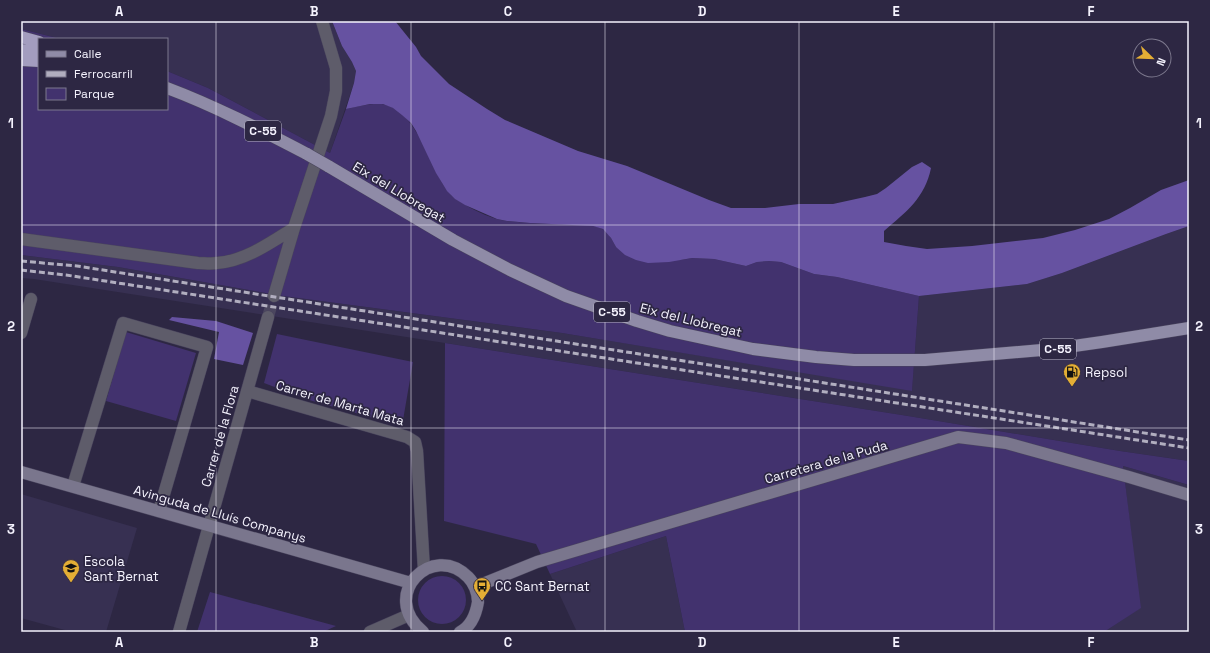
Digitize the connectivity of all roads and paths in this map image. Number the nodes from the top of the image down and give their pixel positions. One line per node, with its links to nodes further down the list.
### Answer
1 (322, 21): 9 (street)
2 (21, 37): 3 (highway)
3 (38, 42)
4 (21, 50): 5 (highway)
5 (38, 53)
6 (21, 60): 7 (highway)
7 (38, 61)
8 (168, 88): 14 (main road, Eix del Llobregat / C-55, bridge)
9 (294, 228): 10 (street); 11 (street)
10 (21, 239)
11 (274, 296)
12 (31, 299): 15 (street)
13 (268, 317): 16 (street, Carrer de la Flora)
14 (1189, 328)
15 (21, 333)
16 (247, 391): 21 (street, Carrer de la Flora); 22 (street, Carrer de Marta Mata)
17 (21, 472): 18 (street, Avinguda de Lluís Companys)
18 (73, 486): 20 (street, Avinguda de Lluís Companys); 20 (street)
19 (1189, 495): 24 (street, Carretera de la Puda)
20 (159, 511): 21 (street, Avinguda de Lluís Companys)
21 (209, 526): 23 (street, Avinguda de Lluís Companys); 27 (street, Carrer de la Flora)
22 (424, 570): 23 (street); 24 (street)
23 (411, 583): 25 (street)
24 (475, 587): 26 (street)
25 (409, 615): 28 (street); 29 (street)
26 (463, 631)
27 (179, 632)
28 (370, 632)
29 (423, 632)

